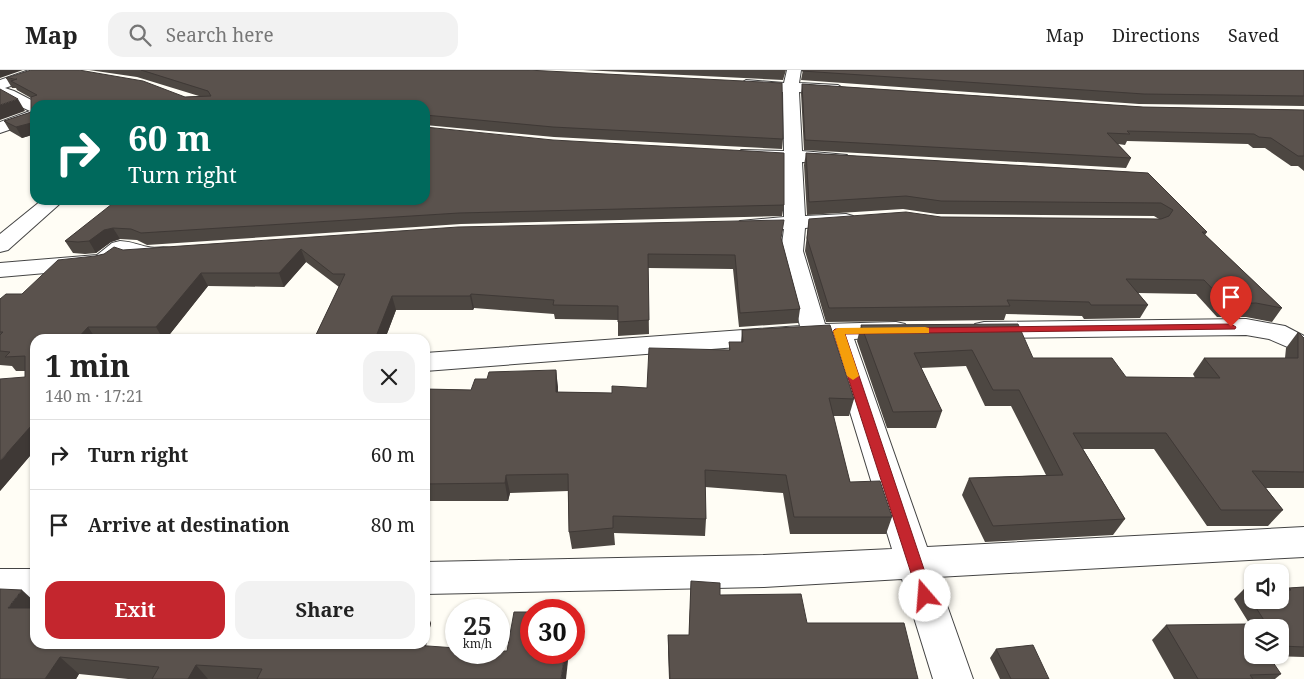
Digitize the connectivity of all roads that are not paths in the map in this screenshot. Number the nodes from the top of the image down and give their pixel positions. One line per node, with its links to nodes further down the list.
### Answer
1 (43, 70): 4 (street)
2 (793, 78): 3 (street); 5 (street); 11 (street)
3 (732, 84)
4 (0, 85)
5 (852, 90)
6 (0, 92): 7 (street)
7 (30, 105)
8 (30, 117): 9 (street)
9 (0, 128)
10 (734, 153): 11 (street)
11 (793, 156): 12 (street); 15 (street)
12 (862, 160)
13 (48, 205): 17 (street)
14 (868, 218): 15 (street)
15 (795, 224): 16 (street); 22 (street)
16 (726, 226)
17 (0, 245)
18 (185, 252): 19 (street)
19 (0, 270)
20 (917, 330): 22 (street)
21 (957, 330): 23 (street)
22 (826, 332): 24 (street); 26 (street)
23 (1304, 346)
24 (430, 362)
25 (1304, 542): 26 (street)
26 (914, 563): 27 (street); 30 (street)
27 (430, 578)
28 (0, 585): 29 (street)
29 (30, 585)
30 (953, 679)

